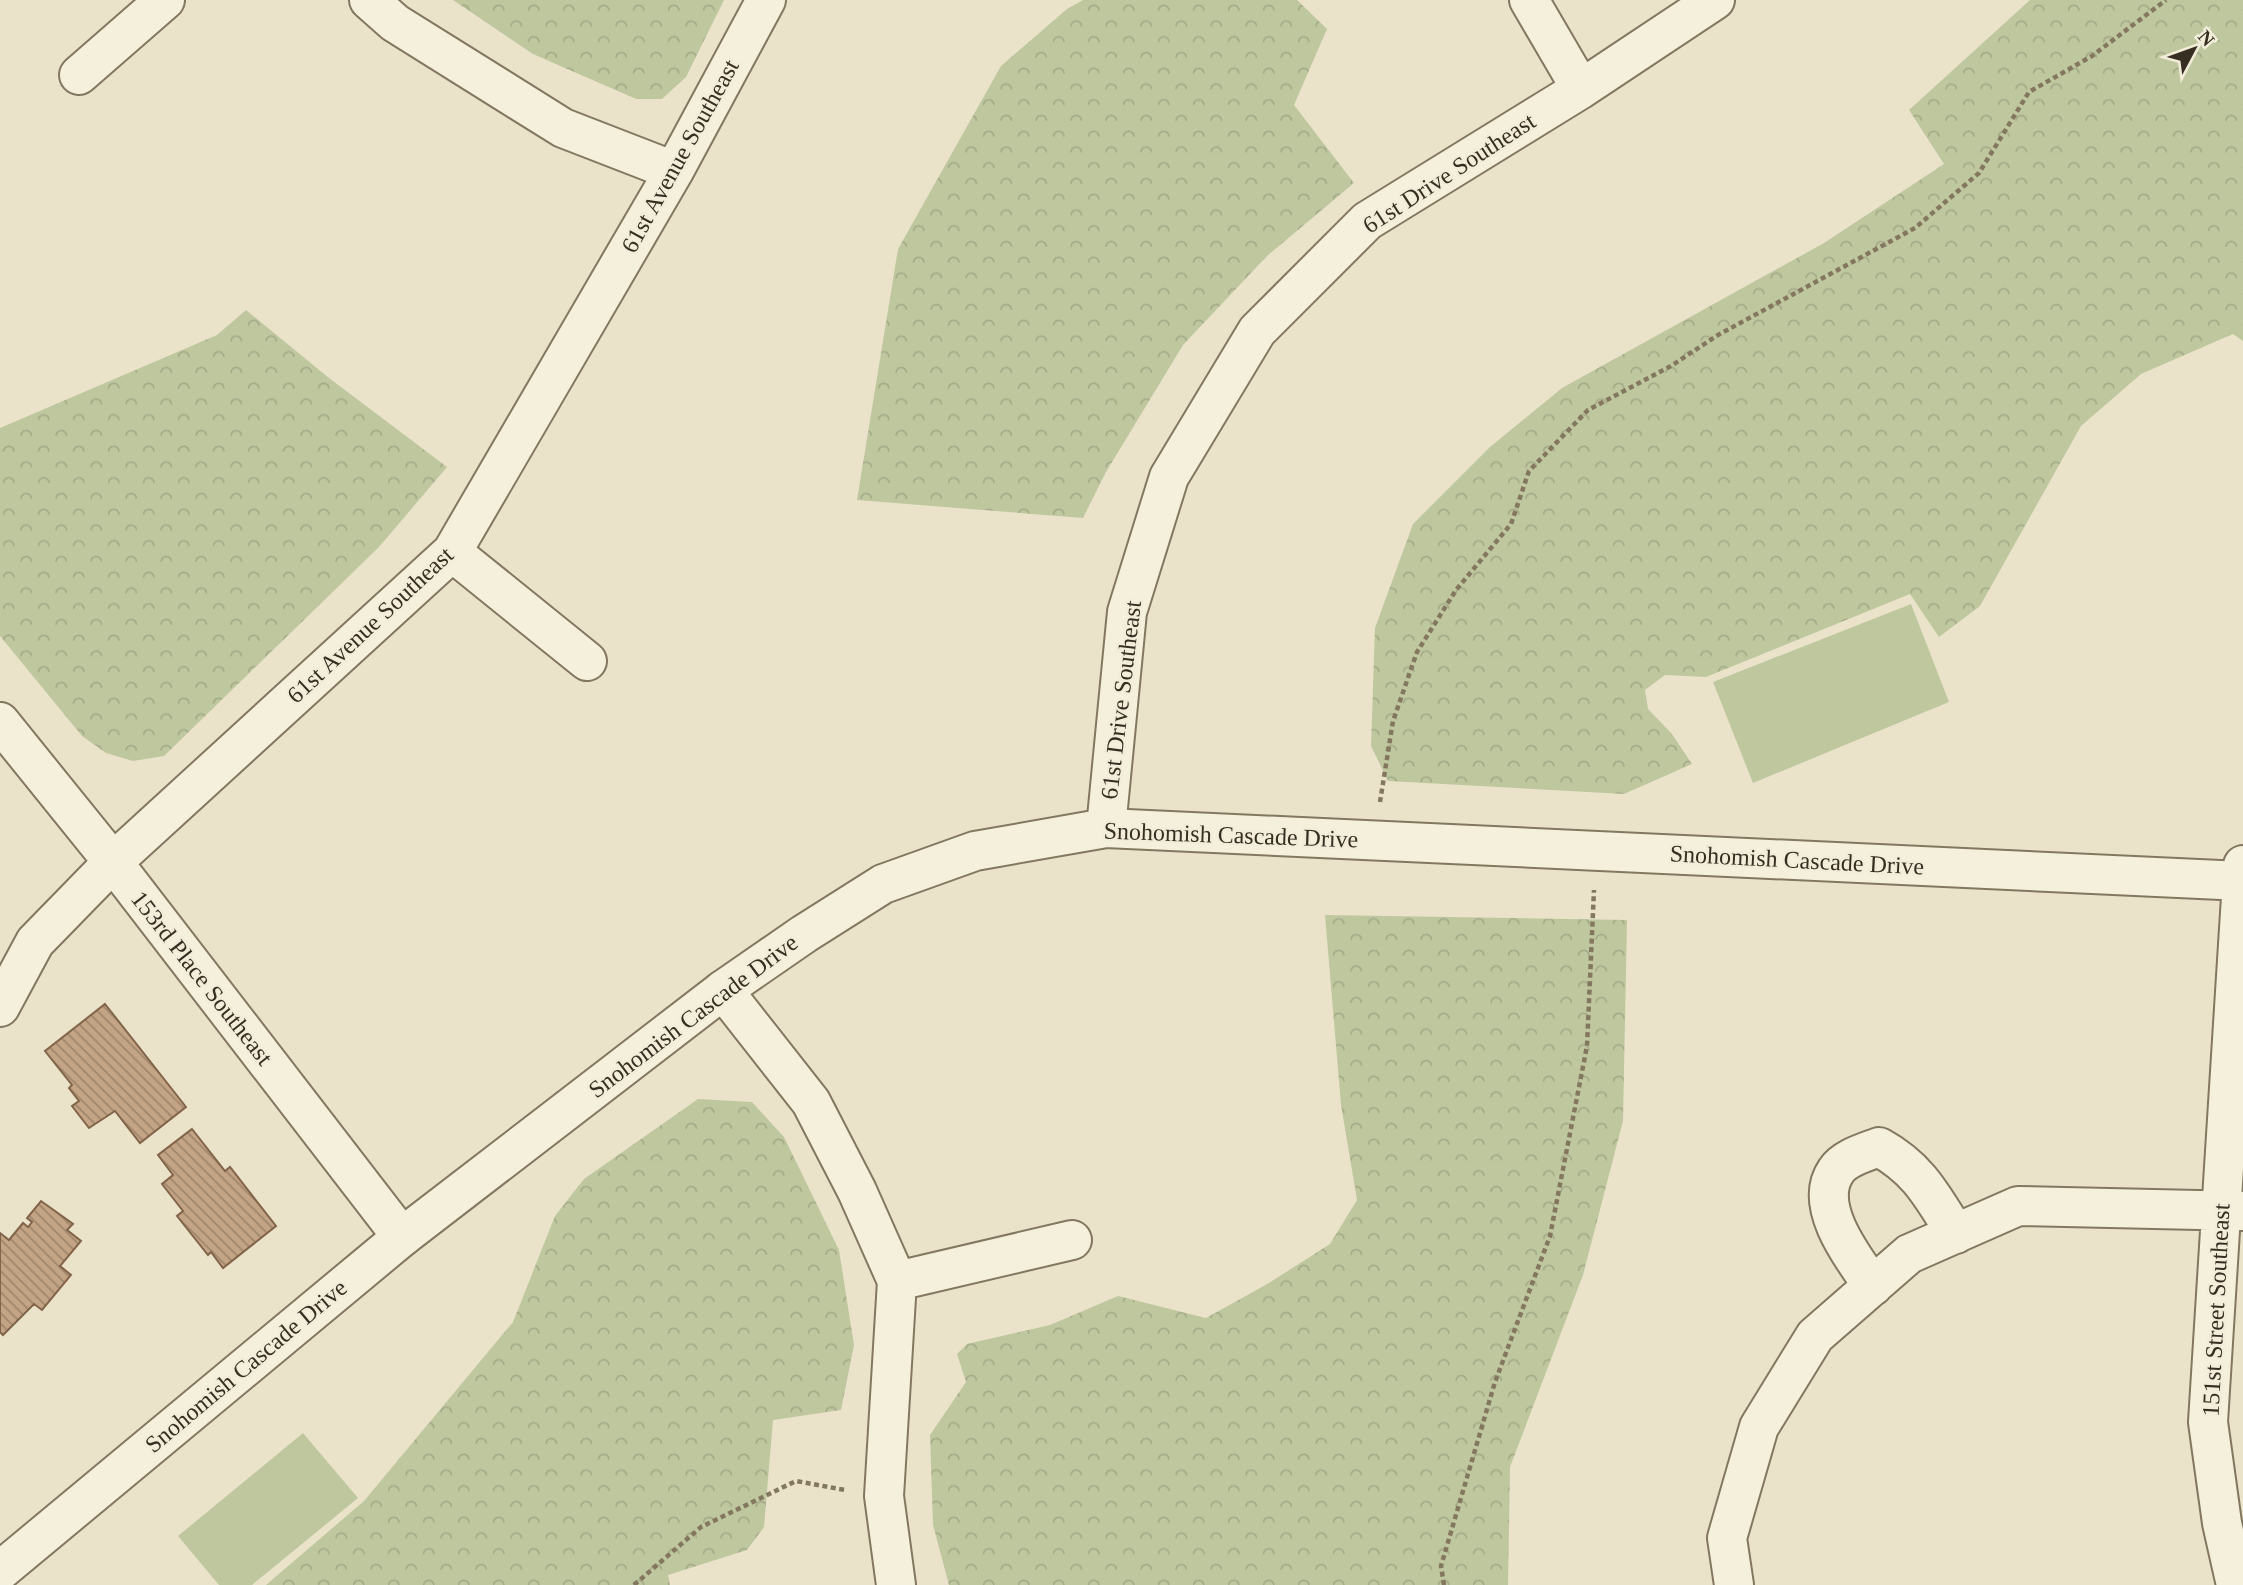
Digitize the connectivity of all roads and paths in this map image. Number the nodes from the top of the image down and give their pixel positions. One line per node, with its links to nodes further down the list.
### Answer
1 (165, 0): 7 (street)
2 (369, 0): 9 (street)
3 (766, 0): 9 (street, 61st Avenue Southeast)
4 (1529, 0): 8 (street)
5 (1715, 0): 8 (street, 61st Drive Southeast)
6 (2166, 0): 14 (path)
7 (79, 75)
8 (1581, 89): 13 (street, 61st Drive Southeast)
9 (674, 171): 10 (street, 61st Avenue Southeast)
10 (452, 552): 11 (street); 16 (street, 61st Avenue Southeast)
11 (587, 661)
12 (0, 722): 16 (street, 153rd Place Southeast)
13 (1106, 828): 14 (street, Snohomish Cascade Drive); 18 (street, Snohomish Cascade Drive)
14 (1374, 840): 15 (street, Snohomish Cascade Drive)
15 (1595, 851): 17 (street, Snohomish Cascade Drive); 30 (path)
16 (113, 862): 19 (street, 61st Avenue Southeast); 22 (street, 153rd Place Southeast)
17 (2242, 876): 20 (street, 151st Street Southeast)
18 (723, 990): 22 (street, Snohomish Cascade Drive); 24 (street)
19 (0, 1007)
20 (2232, 1210): 21 (street); 32 (street, 151st Street Southeast)
21 (1955, 1234): 25 (street); 25 (street)
22 (402, 1237): 27 (street, Snohomish Cascade Drive)
23 (1072, 1240): 24 (street)
24 (897, 1281): 26 (street)
25 (1873, 1286): 31 (street)
26 (884, 1496): 28 (path); 29 (street)
27 (0, 1570)
28 (634, 1585)
29 (896, 1585)
30 (1444, 1585)
31 (1734, 1585)
32 (2236, 1585)

